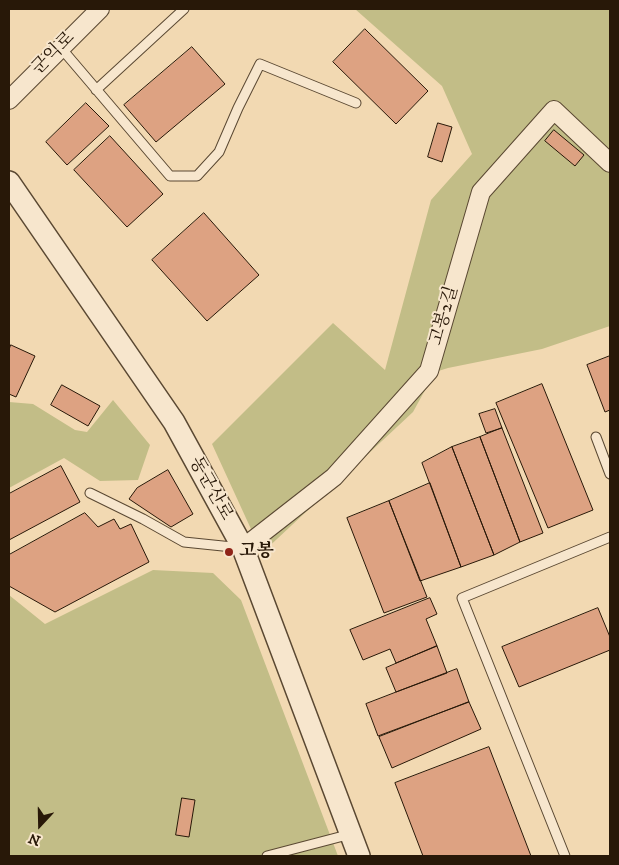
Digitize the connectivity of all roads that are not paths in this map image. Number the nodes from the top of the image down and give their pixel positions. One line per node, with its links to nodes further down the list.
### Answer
1 (100, 9): 3 (street, 군익로)
2 (184, 9): 4 (lane)
3 (60, 48): 4 (lane); 5 (street, 군익로)
4 (96, 90): 6 (lane)
5 (9, 100)
6 (356, 103)
7 (610, 163): 13 (street, 고봉2길)
8 (9, 182): 13 (street, 동군산로)
9 (596, 437): 10 (lane)
10 (610, 474)
11 (90, 493): 13 (lane)
12 (610, 537): 17 (lane)
13 (243, 548): 14 (street, 동군산로)
14 (351, 834): 15 (lane); 16 (street, 동군산로)
15 (267, 856)
16 (359, 856)
17 (565, 856)

